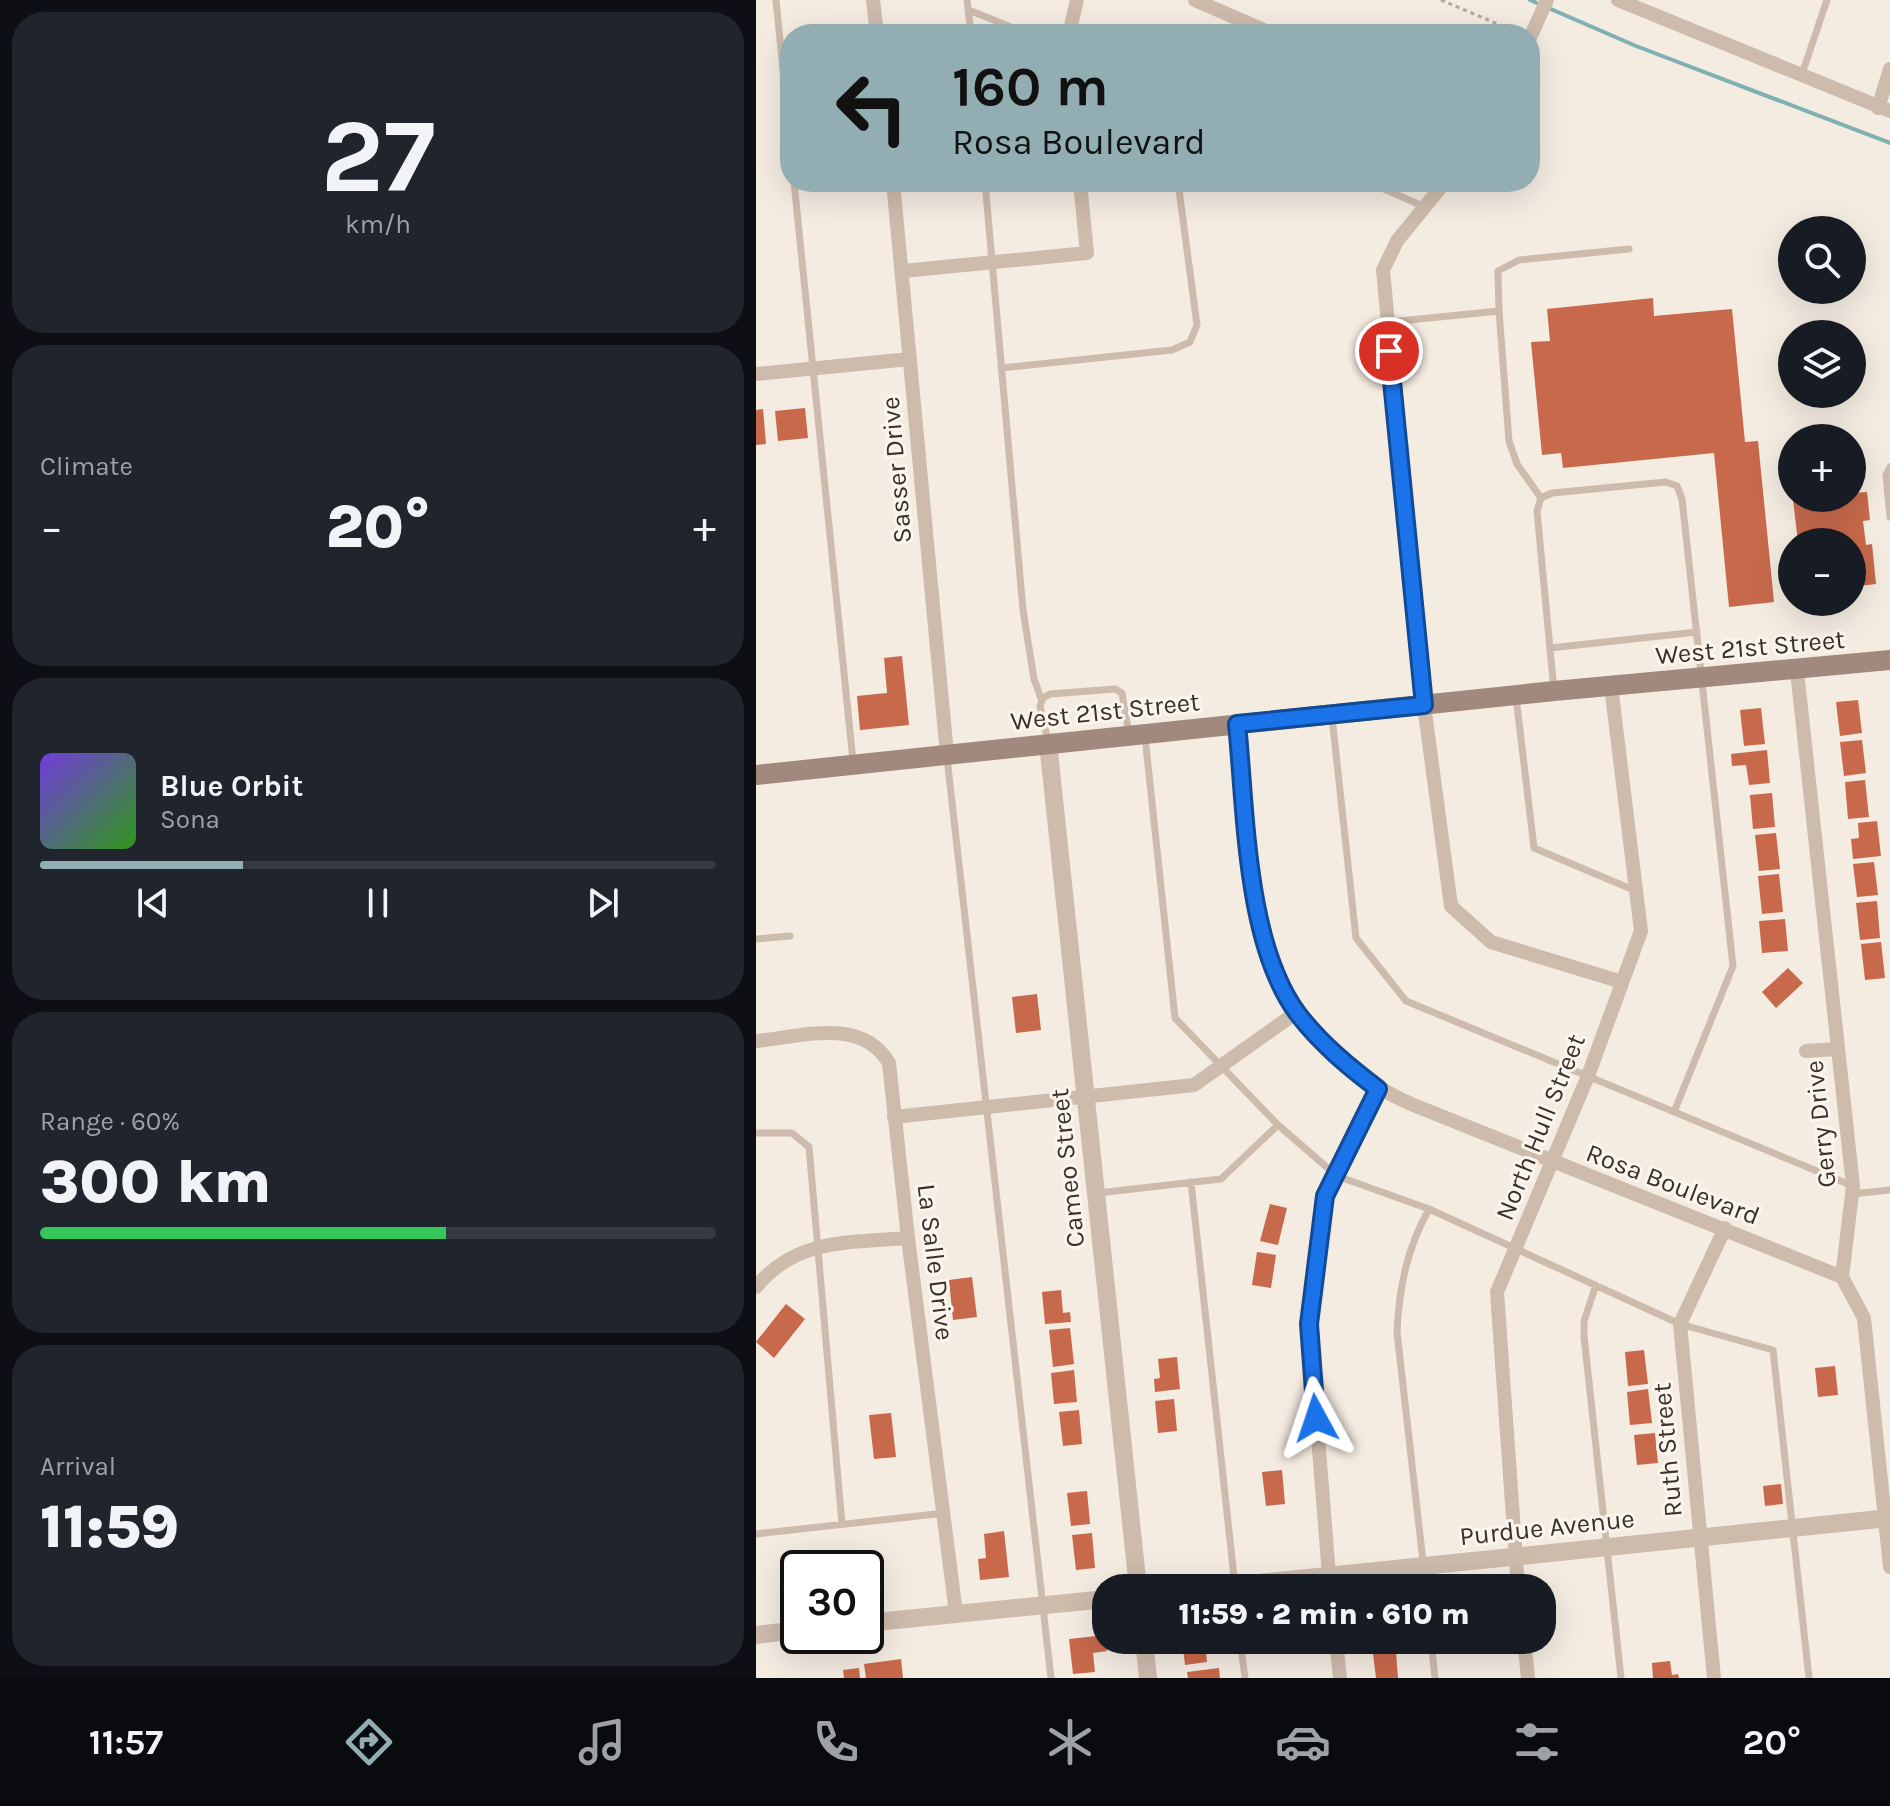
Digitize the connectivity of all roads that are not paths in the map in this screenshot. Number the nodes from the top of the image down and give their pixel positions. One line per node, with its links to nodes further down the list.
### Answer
1 (776, 0): 16 (lane)
2 (873, 0): 10 (street)
3 (967, 0): 9 (lane)
4 (1077, 0): 13 (street)
5 (1195, 0): 14 (street)
6 (1547, 0): 15 (street)
7 (1618, 0): 18 (street)
8 (1827, 0): 18 (lane)
9 (969, 10): 11 (lane); 12 (lane)
10 (876, 24)
11 (970, 24)
12 (1003, 24)
13 (1071, 24)
14 (1250, 24)
15 (1536, 24)
16 (780, 40)
17 (1890, 69): 19 (street)
18 (1802, 76): 19 (street)
19 (1884, 110)
20 (795, 192): 35 (lane)
21 (894, 192): 30 (street, Sasser Drive)
22 (986, 192): 29 (lane)
23 (1081, 192): 29 (street)
24 (1179, 192): 34 (lane)
25 (1391, 192): 27 (lane)
26 (1437, 192): 27 (street)
27 (1425, 207): 32 (street)
28 (1629, 249): 31 (lane)
29 (992, 262): 30 (street); 34 (lane)
30 (903, 271): 33 (street, Sasser Drive)
31 (1499, 311): 32 (lane); 38 (lane)
32 (1387, 322): 49 (street)
33 (910, 359): 35 (street); 54 (street, Sasser Drive)
34 (1001, 368): 48 (lane)
35 (813, 370): 36 (street); 55 (lane)
36 (756, 374)
37 (1890, 467): 39 (lane)
38 (1541, 498): 40 (lane); 41 (lane)
39 (1890, 517)
40 (1697, 632): 41 (lane); 44 (lane)
41 (1550, 648): 46 (lane)
42 (1890, 660): 43 (main road, West 21st Street)
43 (1797, 671): 44 (main road, West 21st Street); 63 (street, Gerry Drive)
44 (1702, 676): 45 (main road, West 21st Street); 70 (lane)
45 (1611, 686): 46 (main road, West 21st Street); 57 (street, North Hull Street)
46 (1554, 691): 47 (main road, West 21st Street)
47 (1515, 695): 49 (main road, West 21st Street); 57 (lane)
48 (1042, 701): 52 (lane); 53 (lane)
49 (1424, 705): 50 (main road, West 21st Street); 60 (street)
50 (1332, 715): 51 (main road, West 21st Street); 66 (lane)
51 (1237, 724): 52 (main road, West 21st Street); 61 (street, Rosa Boulevard)
52 (1137, 734): 53 (main road, West 21st Street); 65 (lane)
53 (1048, 743): 54 (main road, West 21st Street); 68 (street, Cameo Street)
54 (947, 754): 55 (main road, West 21st Street); 69 (lane)
55 (854, 765): 56 (main road, West 21st Street)
56 (756, 775)
57 (1636, 891): 60 (street, North Hull Street)
58 (790, 936): 59 (lane)
59 (756, 939)
60 (1622, 982): 66 (street, North Hull Street)
61 (1297, 1012): 65 (street); 67 (street, Rosa Boulevard)
62 (756, 1041): 71 (street, La Salle Drive)
63 (1837, 1049): 64 (street); 77 (street, Gerry Drive)
64 (1806, 1051)
65 (1222, 1065): 68 (street); 72 (lane)
66 (1588, 1076): 70 (lane); 74 (street, North Hull Street)
67 (1378, 1089): 74 (street, Rosa Boulevard); 75 (street)
68 (1086, 1097): 69 (street); 79 (street, Cameo Street)
69 (989, 1107): 71 (street); 106 (lane)
70 (1674, 1112): 77 (lane)
71 (894, 1117): 82 (street, La Salle Drive)
72 (1278, 1125): 75 (lane); 76 (lane)
73 (757, 1134): 83 (lane)
74 (1550, 1163): 81 (street, Rosa Boulevard); 84 (street, North Hull Street)
75 (1337, 1176): 80 (lane); 101 (street)
76 (1191, 1182): 79 (lane); 100 (lane)
77 (1853, 1190): 78 (lane); 85 (street, Gerry Drive)
78 (1890, 1190)
79 (1096, 1193): 99 (street, Cameo Street)
80 (1429, 1209): 84 (lane); 97 (lane)
81 (1725, 1228): 85 (street, Rosa Boulevard); 88 (street, Ruth Street)
82 (908, 1238): 83 (street); 89 (street, La Salle Drive)
83 (816, 1247): 87 (street); 91 (lane)
84 (1517, 1249): 86 (lane); 96 (street, North Hull Street)
85 (1842, 1277): 90 (street)
86 (1596, 1285): 88 (lane); 95 (lane)
87 (756, 1287)
88 (1680, 1324): 92 (lane); 94 (street, Ruth Street)
89 (945, 1513): 91 (lane); 107 (street, La Salle Drive)
90 (1888, 1518): 92 (street, Purdue Avenue); 98 (street)
91 (842, 1524): 93 (lane)
92 (1793, 1528): 94 (street, Purdue Avenue); 124 (lane)
93 (756, 1534)
94 (1698, 1537): 95 (street, Purdue Avenue); 123 (street, Ruth Street)
95 (1607, 1548): 96 (street, Purdue Avenue); 122 (lane)
96 (1515, 1558): 97 (street, Purdue Avenue); 104 (street, North Hull Street)
97 (1423, 1566): 102 (street, Purdue Avenue); 103 (lane)
98 (1890, 1567)
99 (1137, 1574)
100 (1234, 1574)
101 (1329, 1574)
102 (1373, 1574)
103 (1424, 1574)
104 (1517, 1574)
105 (1092, 1600): 106 (street)
106 (1043, 1605): 107 (street); 116 (lane)
107 (956, 1613): 108 (street)
108 (884, 1621)
109 (780, 1632): 110 (street)
110 (756, 1635)
111 (1145, 1654): 117 (street)
112 (1242, 1654): 118 (lane)
113 (1337, 1654): 119 (street)
114 (1432, 1654): 120 (lane)
115 (1525, 1654): 121 (street)
116 (1051, 1678)
117 (1148, 1678)
118 (1245, 1678)
119 (1340, 1678)
120 (1435, 1678)
121 (1528, 1678)
122 (1621, 1678)
123 (1714, 1678)
124 (1809, 1678)

